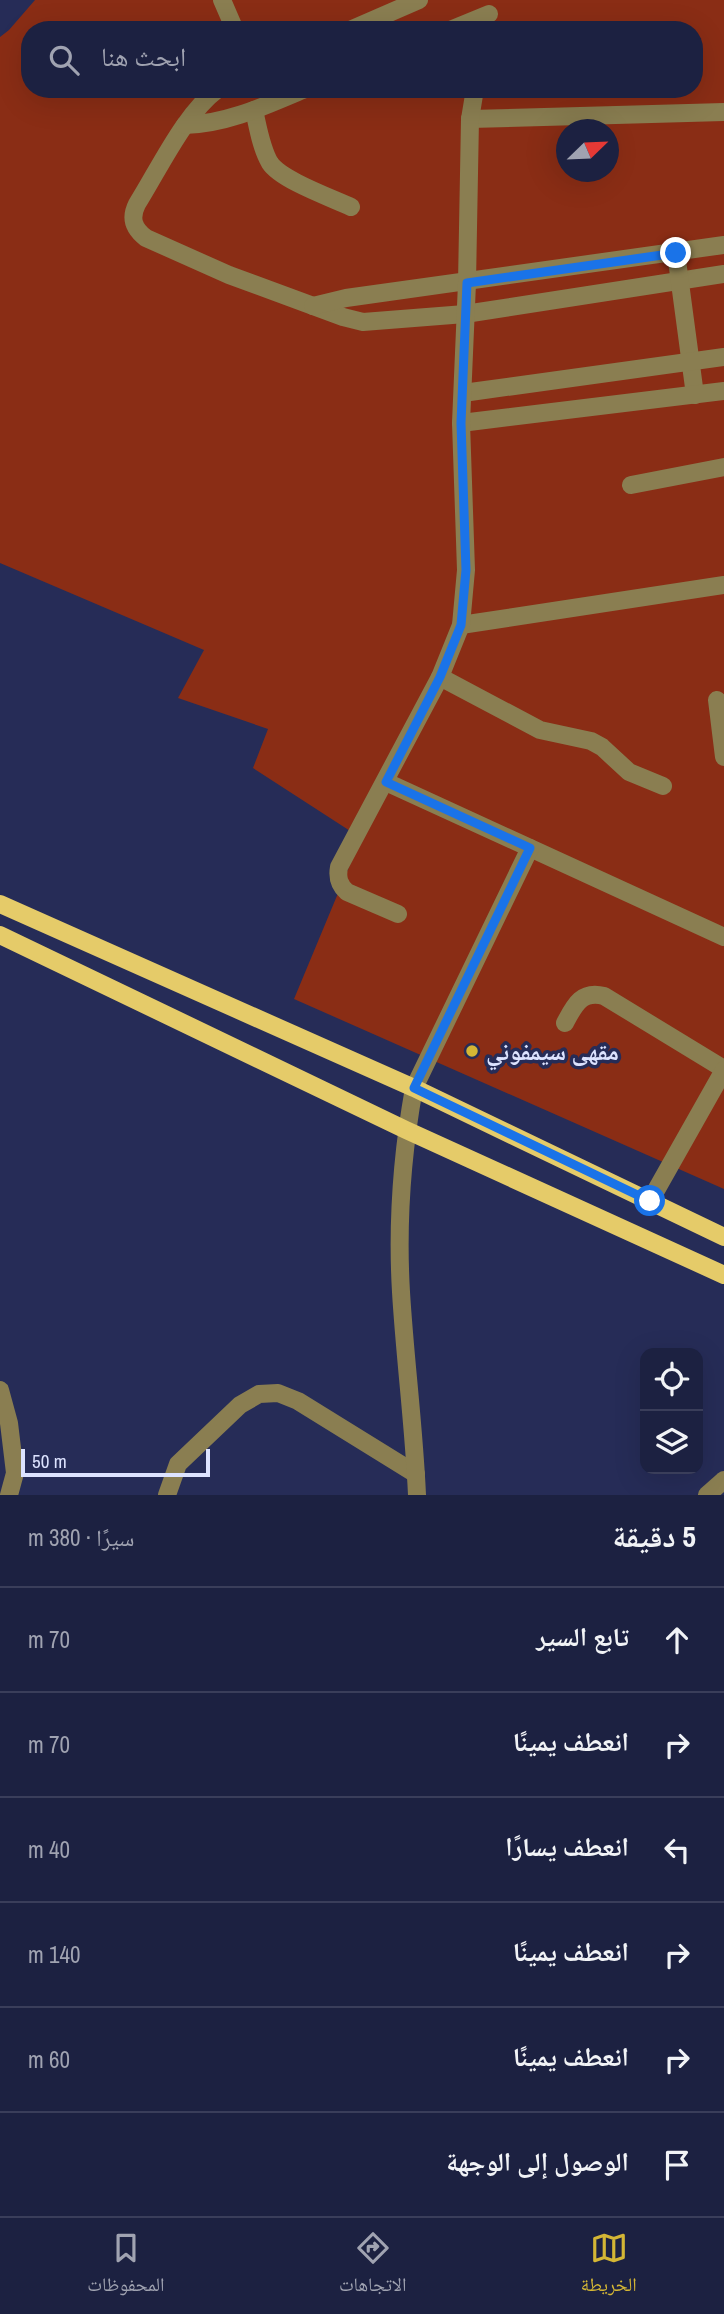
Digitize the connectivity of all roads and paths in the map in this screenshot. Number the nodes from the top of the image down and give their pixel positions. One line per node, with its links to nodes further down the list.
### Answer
1 (222, 0): 4 (street)
2 (419, 0): 5 (street)
3 (488, 14): 6 (street)
4 (231, 21)
5 (371, 21)
6 (471, 21)
7 (207, 98): 13 (street)
8 (283, 98): 10 (street)
9 (474, 98): 12 (street)
10 (254, 110): 13 (street); 14 (street)
11 (724, 112): 12 (street)
12 (470, 119): 19 (street)
13 (185, 125): 20 (street)
14 (352, 207)
15 (724, 245): 16 (street)
16 (676, 253): 18 (street); 19 (street)
17 (724, 274): 18 (street)
18 (680, 281): 21 (street); 23 (street)
19 (467, 283): 20 (street); 21 (street)
20 (313, 306): 21 (street)
21 (465, 314): 25 (street)
22 (724, 357): 23 (street)
23 (691, 362): 25 (street); 26 (street)
24 (724, 391): 26 (street)
25 (463, 393): 27 (street)
26 (695, 395): 27 (street)
27 (461, 423): 31 (street)
28 (724, 467): 29 (street)
29 (631, 485)
30 (724, 585): 31 (street)
31 (461, 625): 32 (street)
32 (440, 677): 35 (street); 36 (street)
33 (716, 700): 34 (street)
34 (724, 757)
35 (386, 782): 37 (street); 39 (street)
36 (663, 786)
37 (530, 848): 41 (street); 44 (street)
38 (0, 904): 44 (main road)
39 (398, 914)
40 (0, 935): 45 (main road)
41 (724, 937)
42 (565, 1023): 43 (street)
43 (724, 1070): 46 (street)
44 (414, 1088): 45 (street); 46 (main road)
45 (406, 1130): 48 (main road); 50 (street)
46 (650, 1201): 47 (main road)
47 (724, 1237)
48 (724, 1275)
49 (0, 1390): 52 (street)
50 (416, 1474): 53 (street); 54 (street)
51 (724, 1480): 55 (street)
52 (9, 1495)
53 (167, 1495)
54 (417, 1495)
55 (707, 1495)

